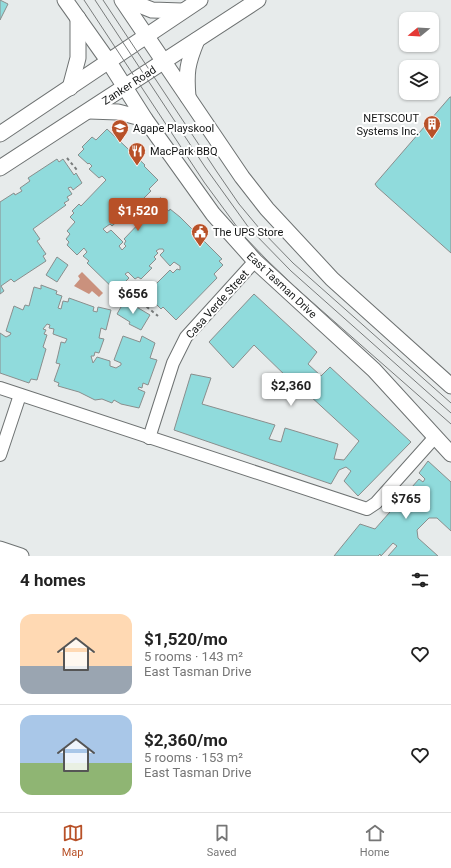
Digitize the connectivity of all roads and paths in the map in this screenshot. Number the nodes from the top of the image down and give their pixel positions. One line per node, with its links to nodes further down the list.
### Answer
1 (65, 0): 7 (main road, East Tasman Drive)
2 (122, 0): 8 (main road)
3 (128, 0): 6 (main road)
4 (200, 0): 6 (main road)
5 (258, 0): 9 (main road, Zanker Road)
6 (182, 11): 8 (main road)
7 (78, 18): 10 (main road, East Tasman Drive); 13 (main road)
8 (146, 36): 10 (main road); 11 (main road)
9 (197, 40): 11 (main road, Zanker Road); 14 (main road)
10 (109, 62): 12 (main road, East Tasman Drive); 13 (main road)
11 (164, 62): 12 (main road, Zanker Road); 14 (main road)
12 (126, 87): 15 (main road, Zanker Road); 16 (main road, East Tasman Drive)
13 (70, 88): 17 (main road)
14 (188, 99): 26 (main road)
15 (89, 111): 16 (main road); 19 (main road, Zanker Road)
16 (145, 119): 23 (main road, East Tasman Drive)
17 (0, 134)
18 (67, 158): 20 (path)
19 (0, 168)
20 (77, 170)
21 (162, 198): 22 (path)
22 (151, 209)
23 (255, 261): 29 (main road, East Tasman Drive); 30 (street, Casa Verde Street)
24 (142, 303): 25 (path)
25 (158, 316)
26 (451, 386)
27 (0, 388): 28 (street)
28 (20, 395): 30 (street); 32 (street)
29 (435, 437): 30 (street); 31 (main road, East Tasman Drive)
30 (149, 438)
31 (451, 454)
32 (0, 455)
33 (0, 549): 34 (main road)
34 (21, 556)

